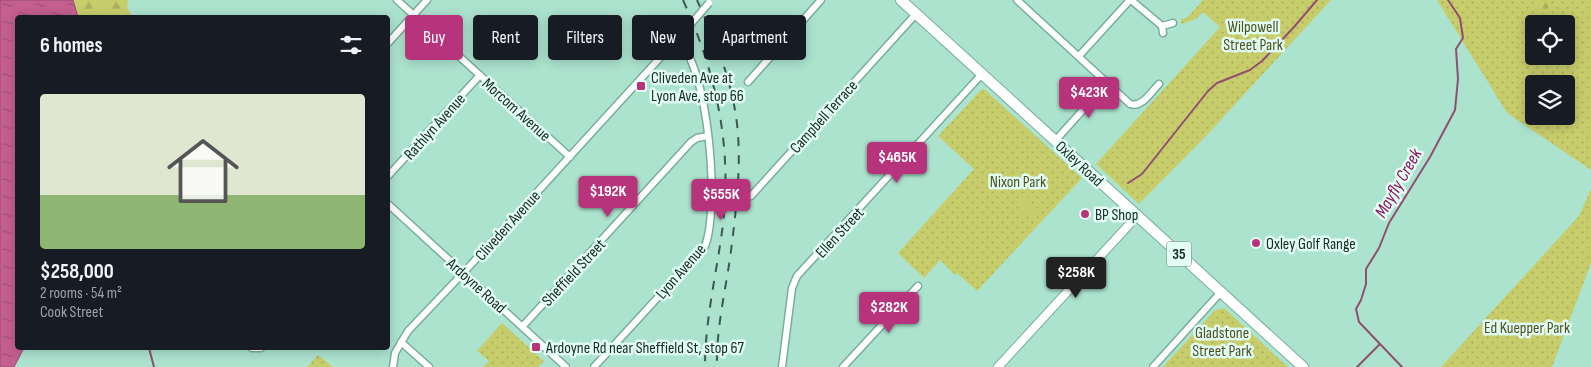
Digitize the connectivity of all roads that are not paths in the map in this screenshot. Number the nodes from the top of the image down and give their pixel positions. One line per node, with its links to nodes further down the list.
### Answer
1 (397, 0): 8 (street, Morcom Avenue)
2 (427, 0): 8 (street)
3 (821, 0): 18 (street)
4 (901, 0): 9 (main road, Oxley Road / 35)
5 (1131, 0): 11 (street); 13 (street)
6 (1021, 1): 13 (street)
7 (711, 2): 10 (street, Cliveden Avenue, bridge)
8 (414, 14): 12 (street); 17 (street, Morcom Avenue)
9 (916, 14): 16 (main road, Oxley Road / 35); 25 (street, Campbell Terrace)
10 (694, 21)
11 (1173, 23)
12 (390, 41)
13 (1079, 56): 19 (street)
14 (658, 60): 23 (street, Cliveden Avenue)
15 (690, 60): 21 (street, Lyon Avenue)
16 (982, 74): 22 (main road, Oxley Road / 35); 37 (street, Ellen Street)
17 (480, 75): 23 (street, Morcom Avenue); 24 (street, Rathlyn Avenue)
18 (748, 82)
19 (1107, 83): 20 (street); 22 (street)
20 (1159, 84)
21 (708, 136): 31 (street, Sheffield Street); 36 (street, Lyon Avenue)
22 (1055, 141): 27 (main road, Oxley Road / 35)
23 (570, 157): 28 (street, Cliveden Avenue)
24 (390, 174)
25 (751, 196)
26 (390, 208): 28 (street, Ardoyne Road)
27 (1137, 216): 30 (main road, Oxley Road / 35); 39 (street)
28 (464, 273): 31 (street, Ardoyne Road); 32 (street, Cliveden Avenue)
29 (918, 286): 38 (street)
30 (1221, 292): 40 (street); 41 (main road, Oxley Road / 35)
31 (522, 327): 35 (street, Ardoyne Road)
32 (401, 342): 33 (street, Cliveden Avenue); 34 (street)
33 (393, 367)
34 (429, 367)
35 (566, 367)
36 (594, 367)
37 (782, 367)
38 (843, 367)
39 (998, 367)
40 (1153, 367)
41 (1303, 367)

